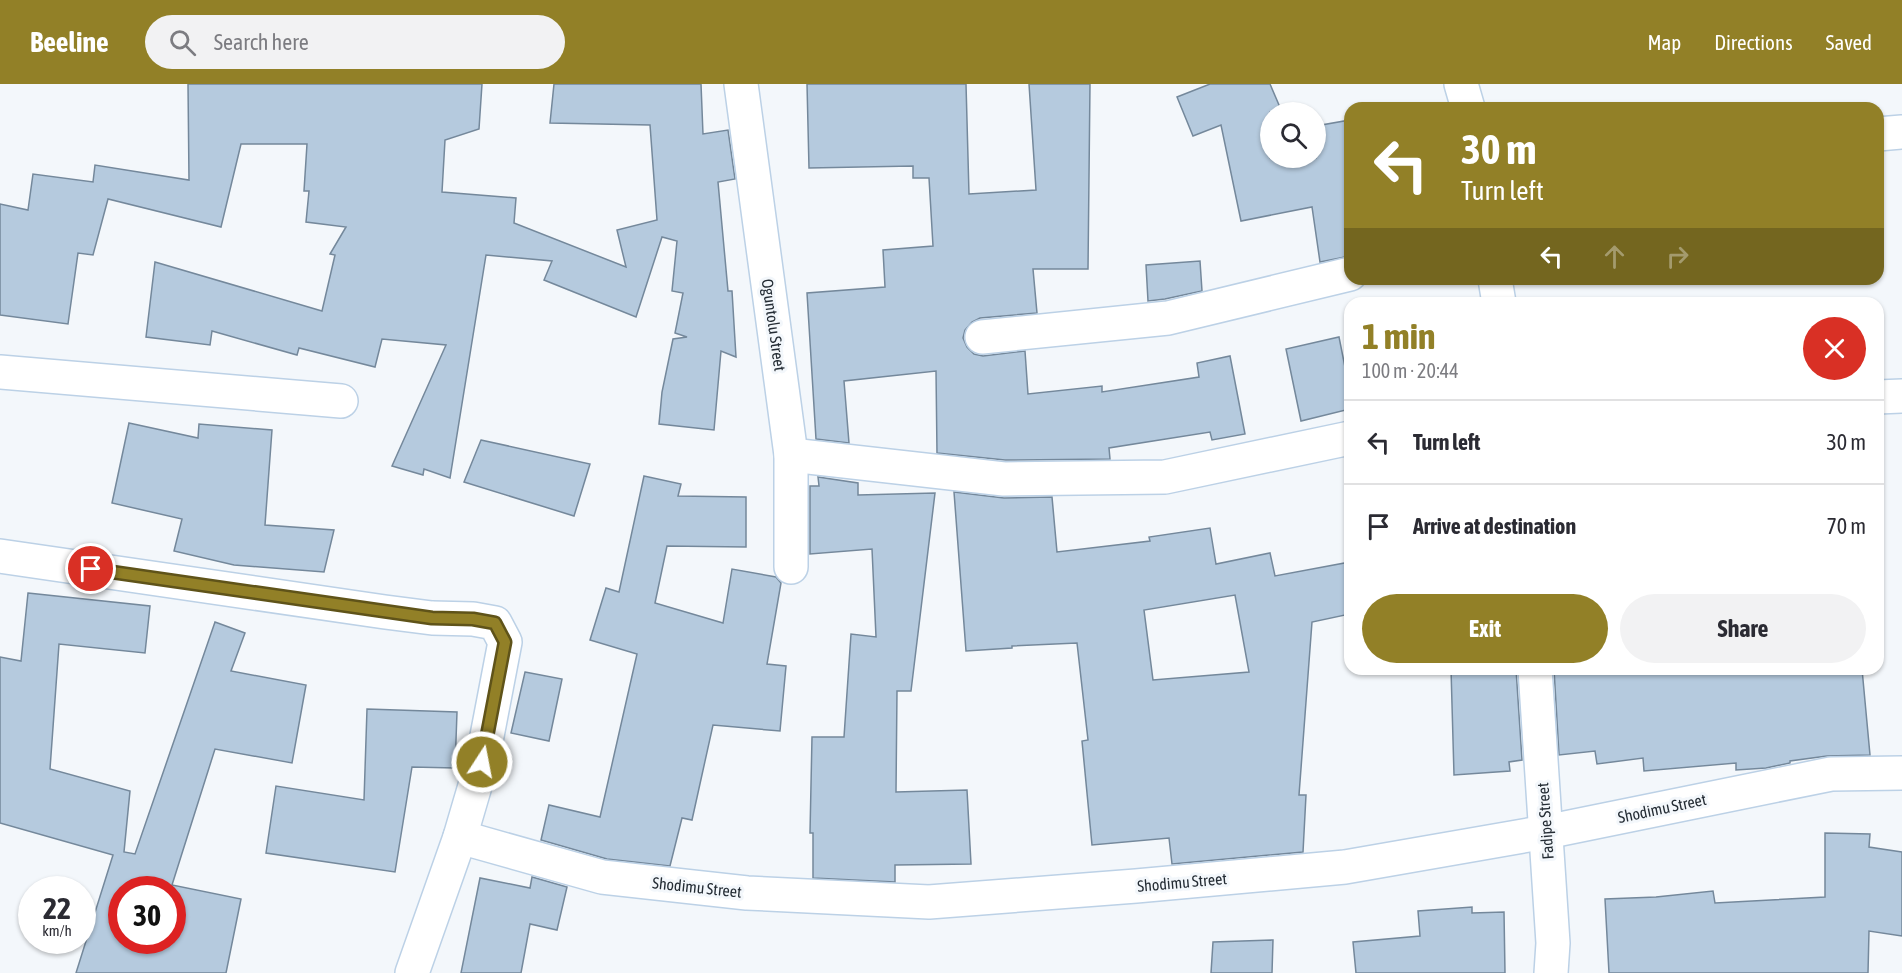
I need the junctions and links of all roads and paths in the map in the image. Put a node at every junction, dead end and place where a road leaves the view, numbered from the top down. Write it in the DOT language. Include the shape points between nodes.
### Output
graph roads {
  1 [pos="741,84"];
  2 [pos="1461,84"];
  3 [pos="1466,102"];
  4 [pos="1902,132"];
  5 [pos="1884,134"];
  6 [pos="1344,275"];
  7 [pos="982,337"];
  8 [pos="0,372"];
  9 [pos="1902,396"];
  10 [pos="1884,397"];
  11 [pos="341,401"];
  12 [pos="1344,439"];
  13 [pos="791,455"];
  14 [pos="0,556"];
  15 [pos="791,567"];
  16 [pos="1535,675"];
  17 [pos="1902,773"];
  18 [pos="1546,832"];
  19 [pos="460,837"];
  20 [pos="412,973"];
  21 [pos="1551,973"];
  1 -- 13 [label="street, Oguntolu Street"];
  2 -- 3 [label="street"];
  4 -- 5 [label="street"];
  6 -- 7 [label="street" via="1168,318"];
  8 -- 11 [label="street"];
  9 -- 10 [label="street"];
  12 -- 13 [label="street" via="1165,477 1004,479"];
  13 -- 15 [label="street, Oguntolu Street"];
  14 -- 19 [label="street" via="420,617 495,623 505,642 482,762"];
  16 -- 18 [label="street, Fadipe Street"];
  17 -- 18 [label="street, Shodimu Street" via="1831,774"];
  18 -- 19 [label="street, Shodimu Street" via="1345,867 929,902 747,892 602,877"];
  18 -- 21 [label="street, Fadipe Street"];
  19 -- 20 [label="street"];
}
